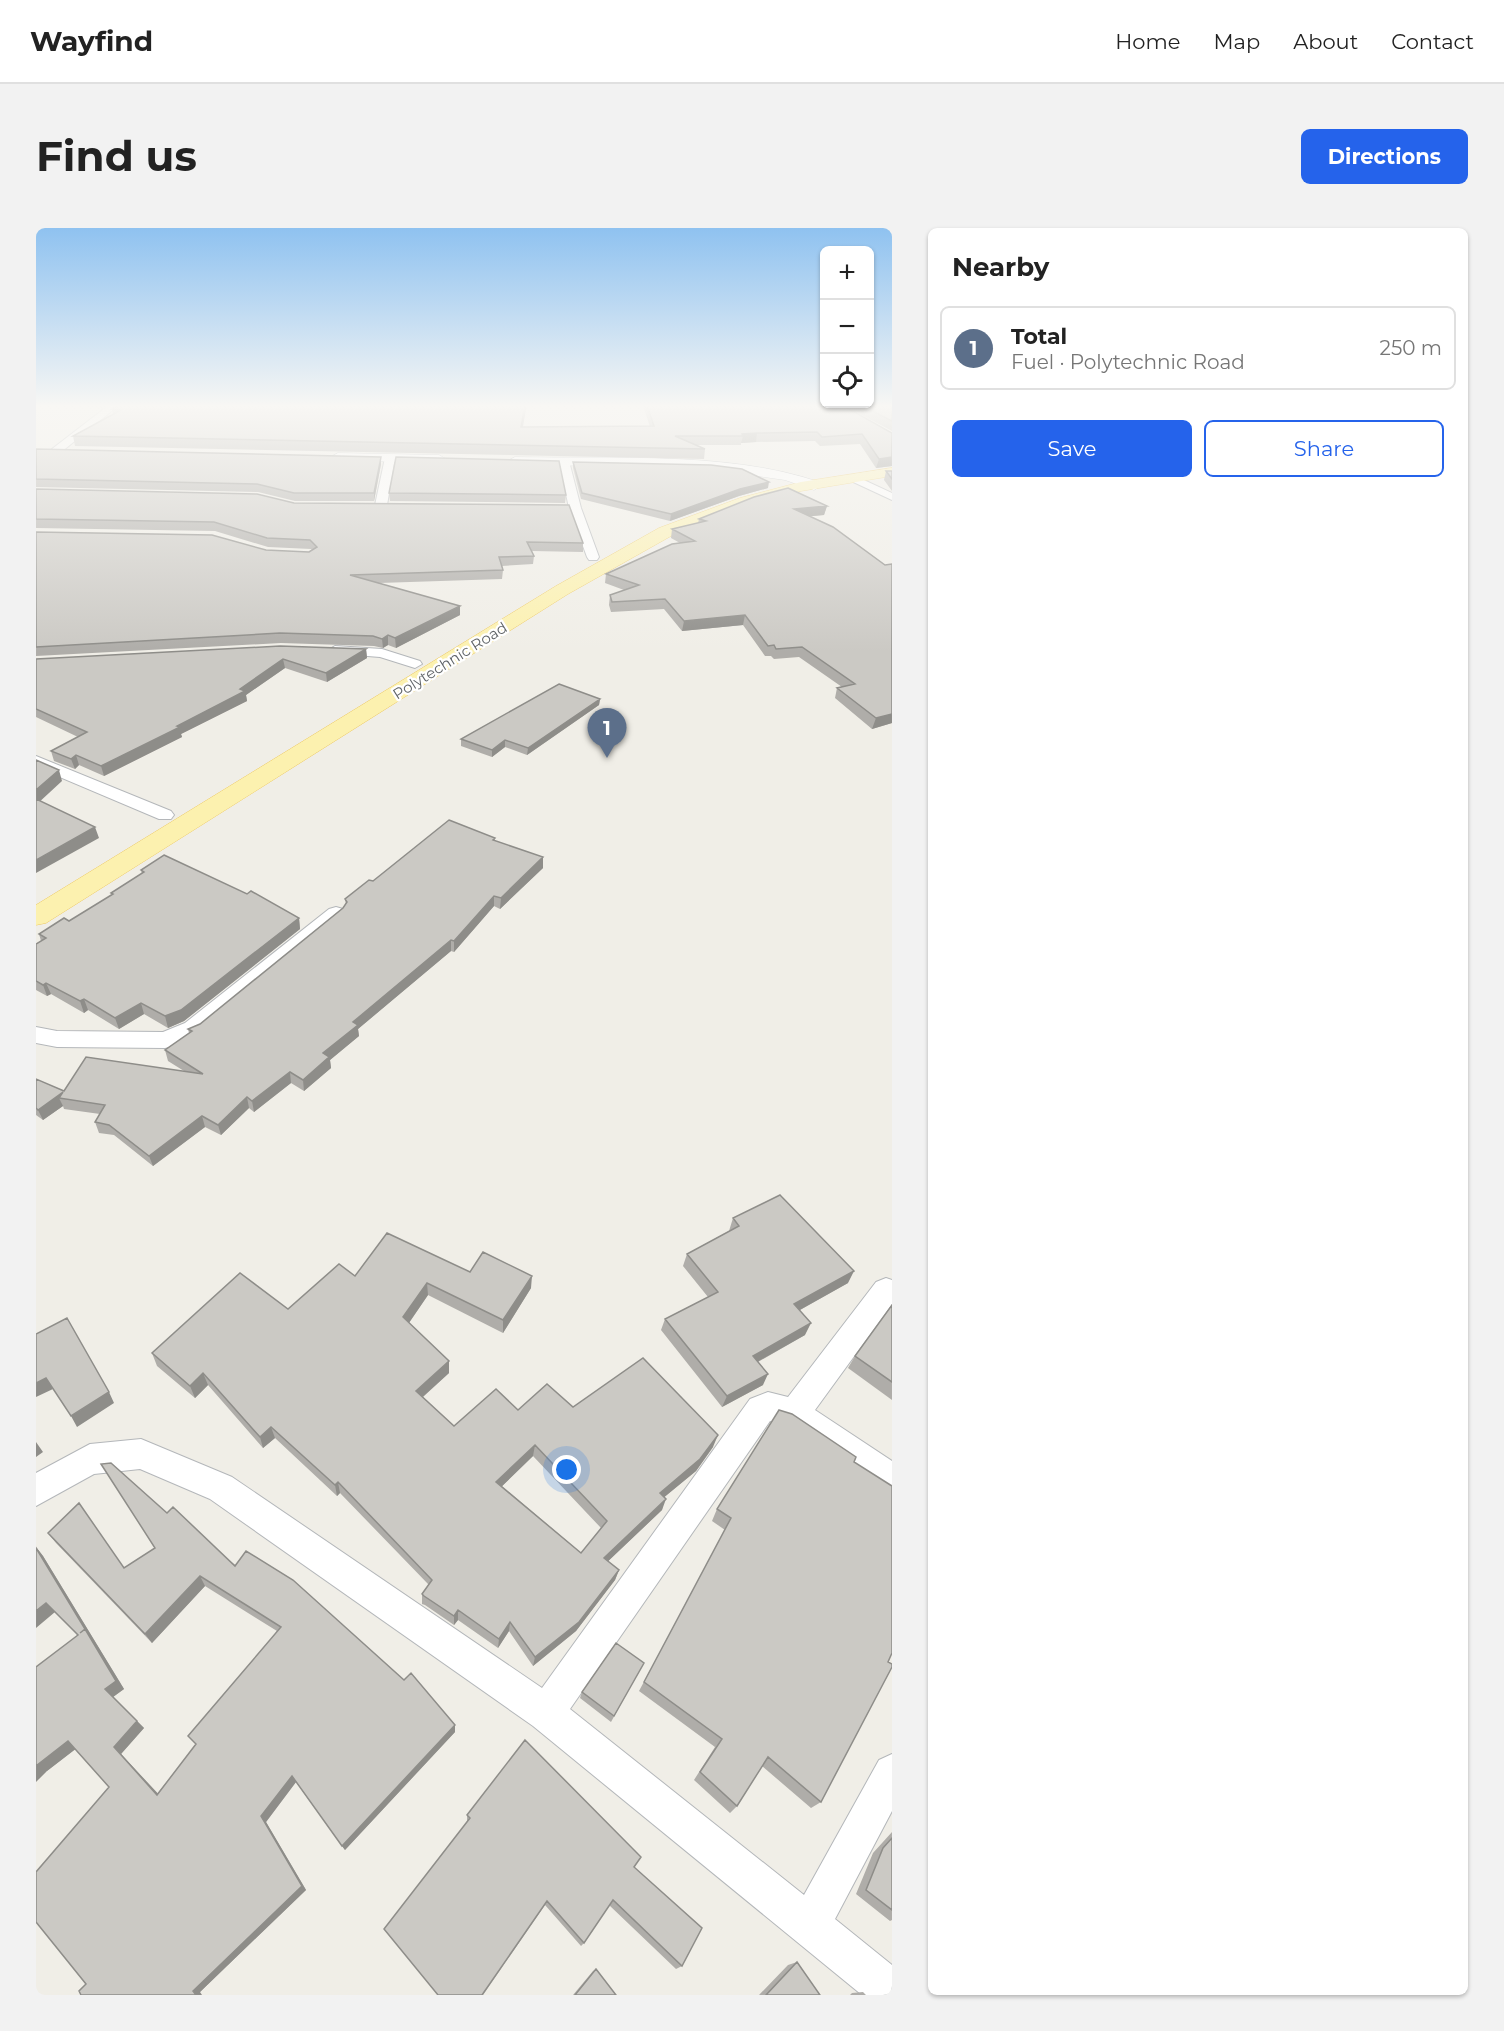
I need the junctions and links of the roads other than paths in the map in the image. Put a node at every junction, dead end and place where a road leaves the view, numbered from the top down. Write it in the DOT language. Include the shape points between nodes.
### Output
graph roads {
  1 [pos="384,487"];
  2 [pos="567,487"];
  3 [pos="783,487"];
  4 [pos="788,487"];
  5 [pos="872,487"];
  6 [pos="892,497"];
  7 [pos="381,505"];
  8 [pos="593,557"];
  9 [pos="319,649"];
  10 [pos="415,664"];
  11 [pos="36,761"];
  12 [pos="165,815"];
  13 [pos="36,896"];
  14 [pos="336,913"];
  15 [pos="36,917"];
  16 [pos="36,1035"];
  17 [pos="886,1290"];
  18 [pos="794,1413"];
  19 [pos="892,1479"];
  20 [pos="36,1490"];
  21 [pos="546,1713"];
  22 [pos="892,1773"];
  23 [pos="809,1926"];
  24 [pos="892,1992"];
  1 -- 7 [label="street"];
  2 -- 8 [label="street" via="570,508"];
  3 -- 8 [label="main road, Polytechnic Road" via="700,506 659,521"];
  4 -- 15 [label="main road, Polytechnic Road" via="709,514 628,551"];
  5 -- 6 [label="street"];
  8 -- 10 [label="main road, Polytechnic Road"];
  9 -- 10 [label="street" via="382,653"];
  10 -- 12 [label="main road, Polytechnic Road"];
  11 -- 12 [label="street"];
  12 -- 13 [label="main road, Polytechnic Road"];
  14 -- 16 [label="street" via="193,1028 165,1040 57,1039"];
  17 -- 18 [label="street"];
  18 -- 19 [label="street"];
  18 -- 21 [label="street" via="774,1407 761,1409"];
  20 -- 21 [label="street" via="90,1459 141,1454 221,1488"];
  21 -- 23 [label="street"];
  22 -- 23 [label="street"];
  23 -- 24 [label="street"];
}
